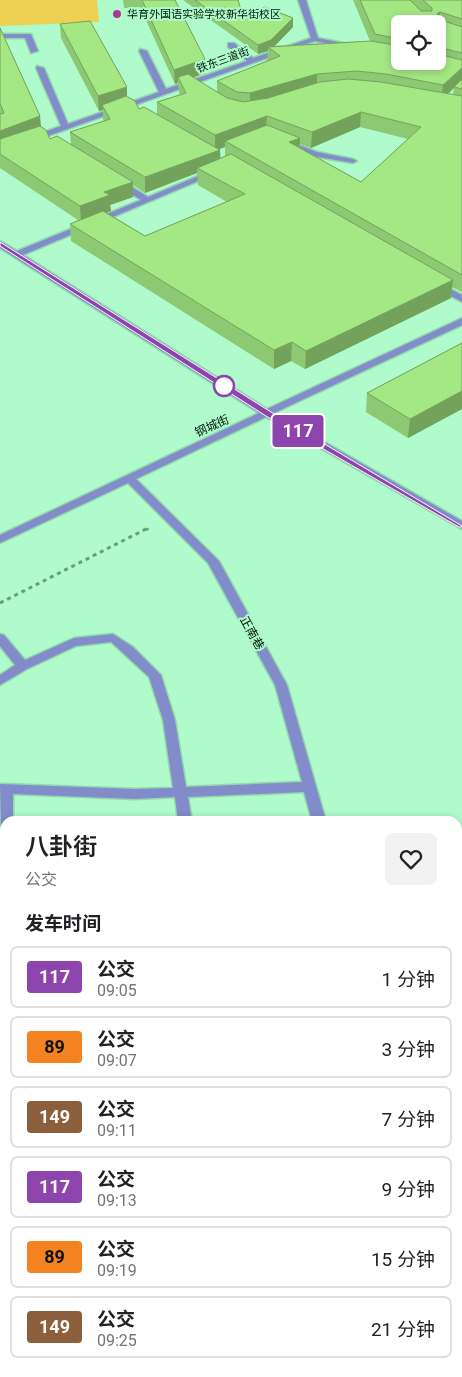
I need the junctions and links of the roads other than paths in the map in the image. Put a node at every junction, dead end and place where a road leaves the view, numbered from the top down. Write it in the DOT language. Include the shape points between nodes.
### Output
graph roads {
  1 [pos="302,0"];
  2 [pos="0,36"];
  3 [pos="315,39"];
  4 [pos="231,44"];
  5 [pos="362,50"];
  6 [pos="34,51"];
  7 [pos="143,51"];
  8 [pos="252,62"];
  9 [pos="40,68"];
  10 [pos="188,84"];
  11 [pos="196,89"];
  12 [pos="164,92"];
  13 [pos="128,106"];
  14 [pos="137,111"];
  15 [pos="66,128"];
  16 [pos="42,136"];
  17 [pos="274,138"];
  18 [pos="50,141"];
  19 [pos="0,151"];
  20 [pos="353,161"];
  21 [pos="223,169"];
  22 [pos="107,176"];
  23 [pos="148,200"];
  24 [pos="0,244"];
  25 [pos="15,255"];
  26 [pos="428,280"];
  27 [pos="462,299"];
  28 [pos="462,321"];
  29 [pos="268,414"];
  30 [pos="129,478"];
  31 [pos="462,526"];
  32 [pos="0,540"];
  33 [pos="0,638"];
  34 [pos="23,666"];
  35 [pos="0,681"];
  36 [pos="309,787"];
  37 [pos="3,789"];
  38 [pos="181,792"];
  39 [pos="6,816"];
  40 [pos="184,816"];
  41 [pos="318,816"];
  1 -- 3 [label="street"];
  2 -- 6 [label="street" via="28,36"];
  3 -- 5 [label="street"];
  3 -- 8 [label="street, 铁东三道街"];
  4 -- 8 [label="street"];
  7 -- 12 [label="street"];
  8 -- 10 [label="street, 铁东三道街"];
  9 -- 15 [label="street"];
  10 -- 11 [label="street"];
  10 -- 12 [label="street, 铁东三道街"];
  12 -- 13 [label="street, 铁东三道街"];
  13 -- 14 [label="street"];
  13 -- 15 [label="street, 铁东三道街"];
  15 -- 16 [label="street, 铁东三道街"];
  16 -- 18 [label="street"];
  16 -- 19 [label="street, 铁东三道街"];
  17 -- 20 [label="street" via="315,154"];
  21 -- 23 [label="street"];
  22 -- 23 [label="street"];
  23 -- 25 [label="street"];
  24 -- 25 [label="street"];
  25 -- 29 [label="street"];
  26 -- 27 [label="street"];
  28 -- 29 [label="street, 钢城街"];
  29 -- 30 [label="street, 钢城街"];
  29 -- 31 [label="street"];
  30 -- 32 [label="street, 钢城街"];
  30 -- 36 [label="street, 正南巷" via="213,561 280,684"];
  33 -- 34 [label="street"];
  34 -- 35 [label="street"];
  34 -- 38 [label="street" via="74,642 113,638 129,650 155,675 169,720"];
  36 -- 38 [label="street"];
  36 -- 41 [label="street, 正南巷"];
  37 -- 38 [label="street" via="135,794"];
  37 -- 39 [label="street"];
  38 -- 40 [label="street"];
}
